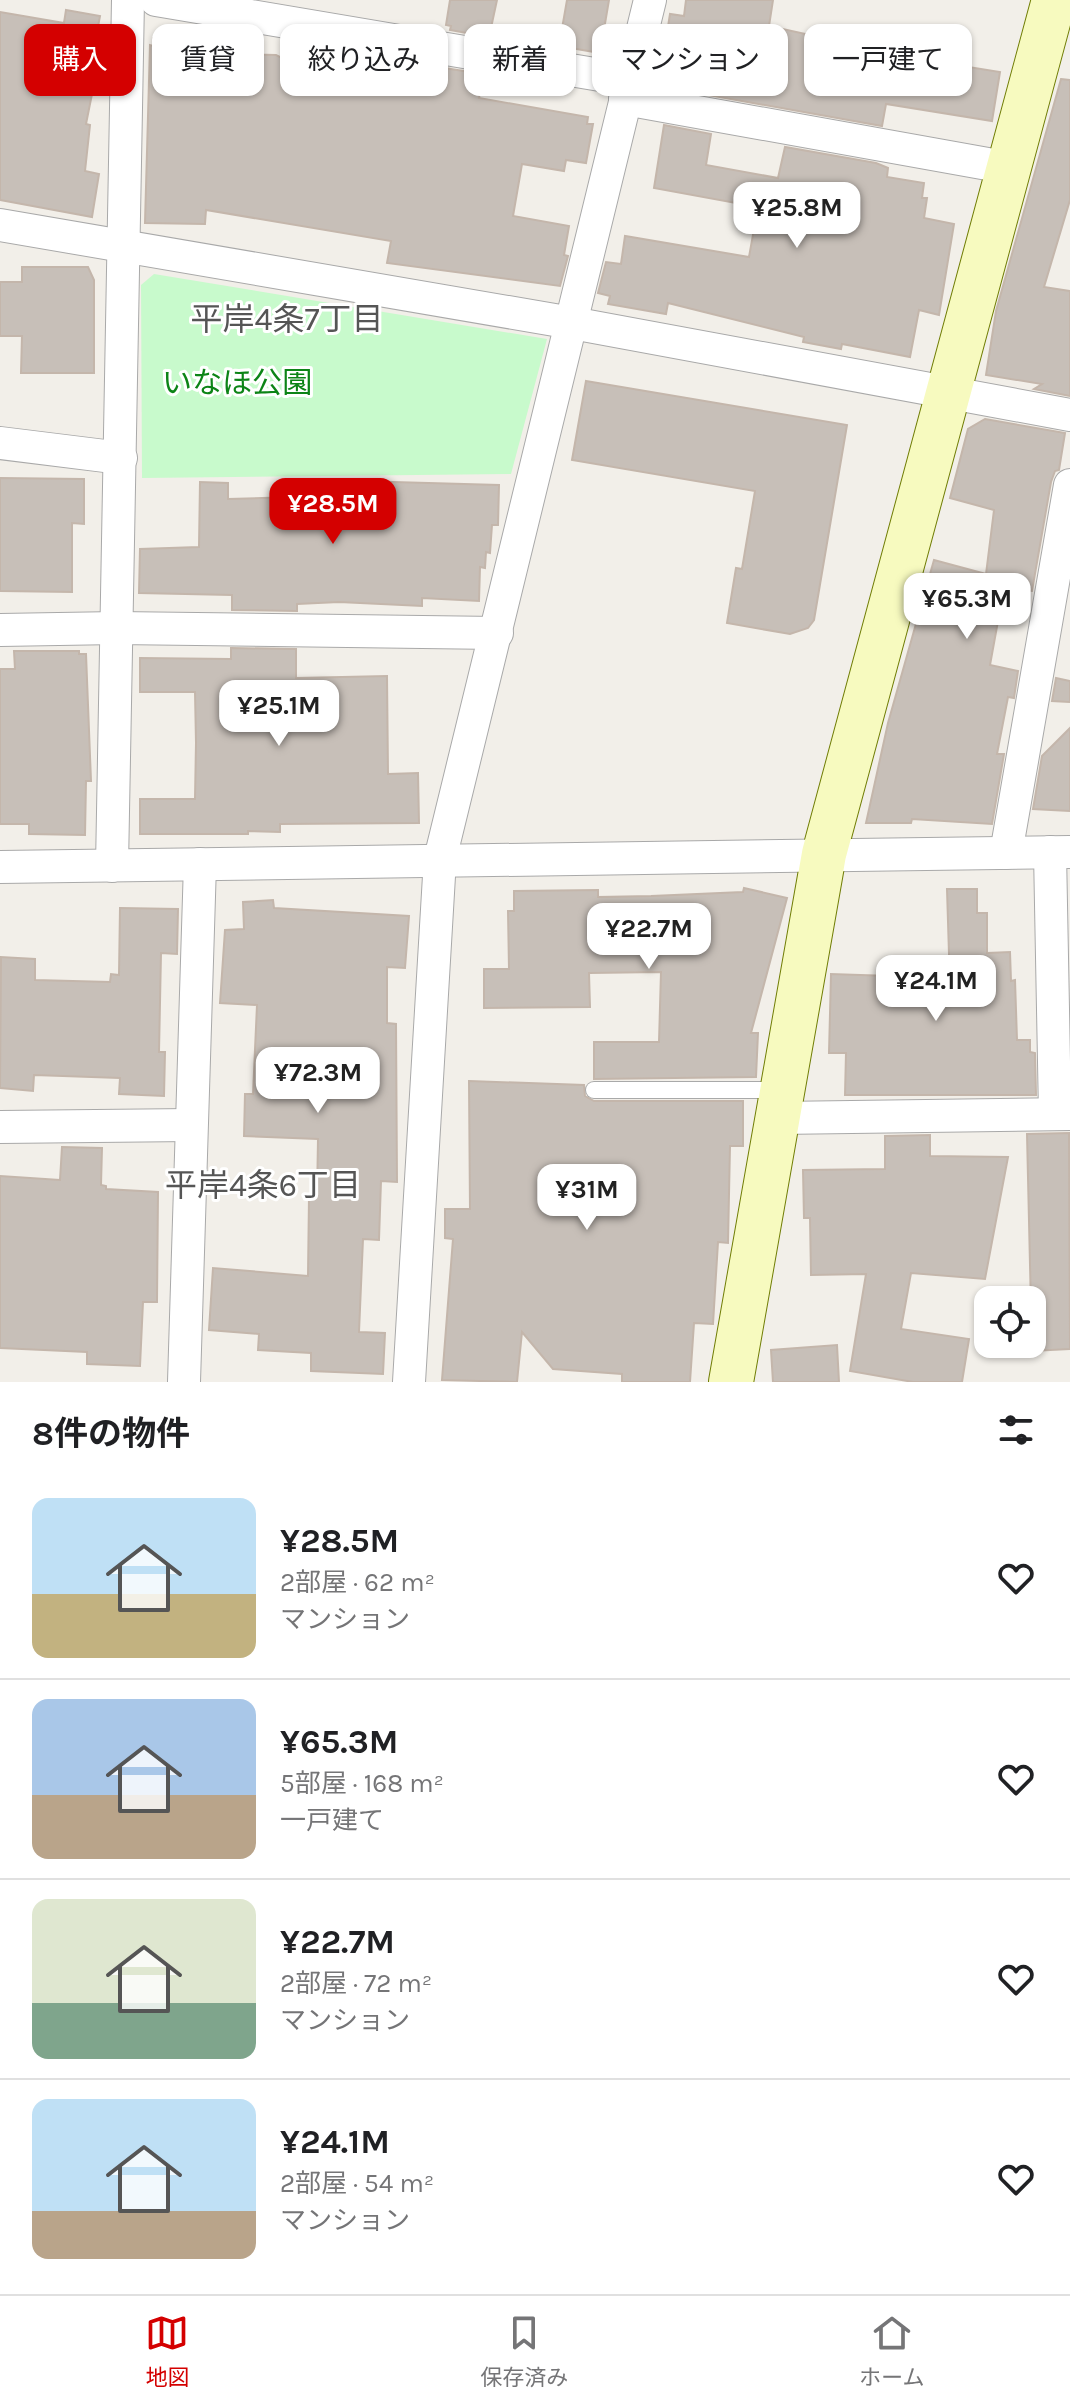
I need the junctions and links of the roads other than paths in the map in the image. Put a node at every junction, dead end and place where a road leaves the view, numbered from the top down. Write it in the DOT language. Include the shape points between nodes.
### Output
graph roads {
  1 [pos="128,0"];
  2 [pos="156,0"];
  3 [pos="650,0"];
  4 [pos="1054,0"];
  5 [pos="644,24"];
  6 [pos="592,83"];
  7 [pos="627,96"];
  8 [pos="657,96"];
  9 [pos="1010,168"];
  10 [pos="0,225"];
  11 [pos="124,247"];
  12 [pos="572,323"];
  13 [pos="949,392"];
  14 [pos="1070,415"];
  15 [pos="0,443"];
  16 [pos="121,458"];
  17 [pos="1070,485"];
  18 [pos="117,628"];
  19 [pos="0,630"];
  20 [pos="497,633"];
  21 [pos="1060,852"];
  22 [pos="1006,853"];
  23 [pos="824,854"];
  24 [pos="440,859"];
  25 [pos="200,864"];
  26 [pos="112,866"];
  27 [pos="0,867"];
  28 [pos="594,1090"];
  29 [pos="780,1104"];
  30 [pos="1062,1114"];
  31 [pos="191,1125"];
  32 [pos="0,1127"];
  33 [pos="184,1382"];
  34 [pos="409,1382"];
  35 [pos="731,1382"];
  1 -- 11 [label="street"];
  2 -- 6 [label="street"];
  3 -- 5 [label="street"];
  4 -- 9 [label="street"];
  7 -- 12 [label="street"];
  8 -- 9 [label="street"];
  9 -- 13 [label="street"];
  10 -- 11 [label="street"];
  11 -- 12 [label="street"];
  11 -- 16 [label="street"];
  12 -- 13 [label="street"];
  12 -- 20 [label="street"];
  13 -- 14 [label="street"];
  13 -- 23 [label="street"];
  15 -- 16 [label="street"];
  16 -- 18 [label="street"];
  17 -- 22 [label="street"];
  18 -- 19 [label="street"];
  18 -- 20 [label="street"];
  18 -- 26 [label="street"];
  20 -- 24 [label="street"];
  21 -- 22 [label="street"];
  21 -- 30 [label="street"];
  22 -- 23 [label="street"];
  23 -- 24 [label="street"];
  23 -- 29 [label="street"];
  24 -- 25 [label="street"];
  24 -- 34 [label="street"];
  25 -- 26 [label="street"];
  25 -- 31 [label="street"];
  26 -- 27 [label="street"];
  28 -- 29 [label="lane"];
  29 -- 30 [label="street"];
  29 -- 35 [label="street"];
  31 -- 32 [label="street"];
  31 -- 33 [label="street"];
}
